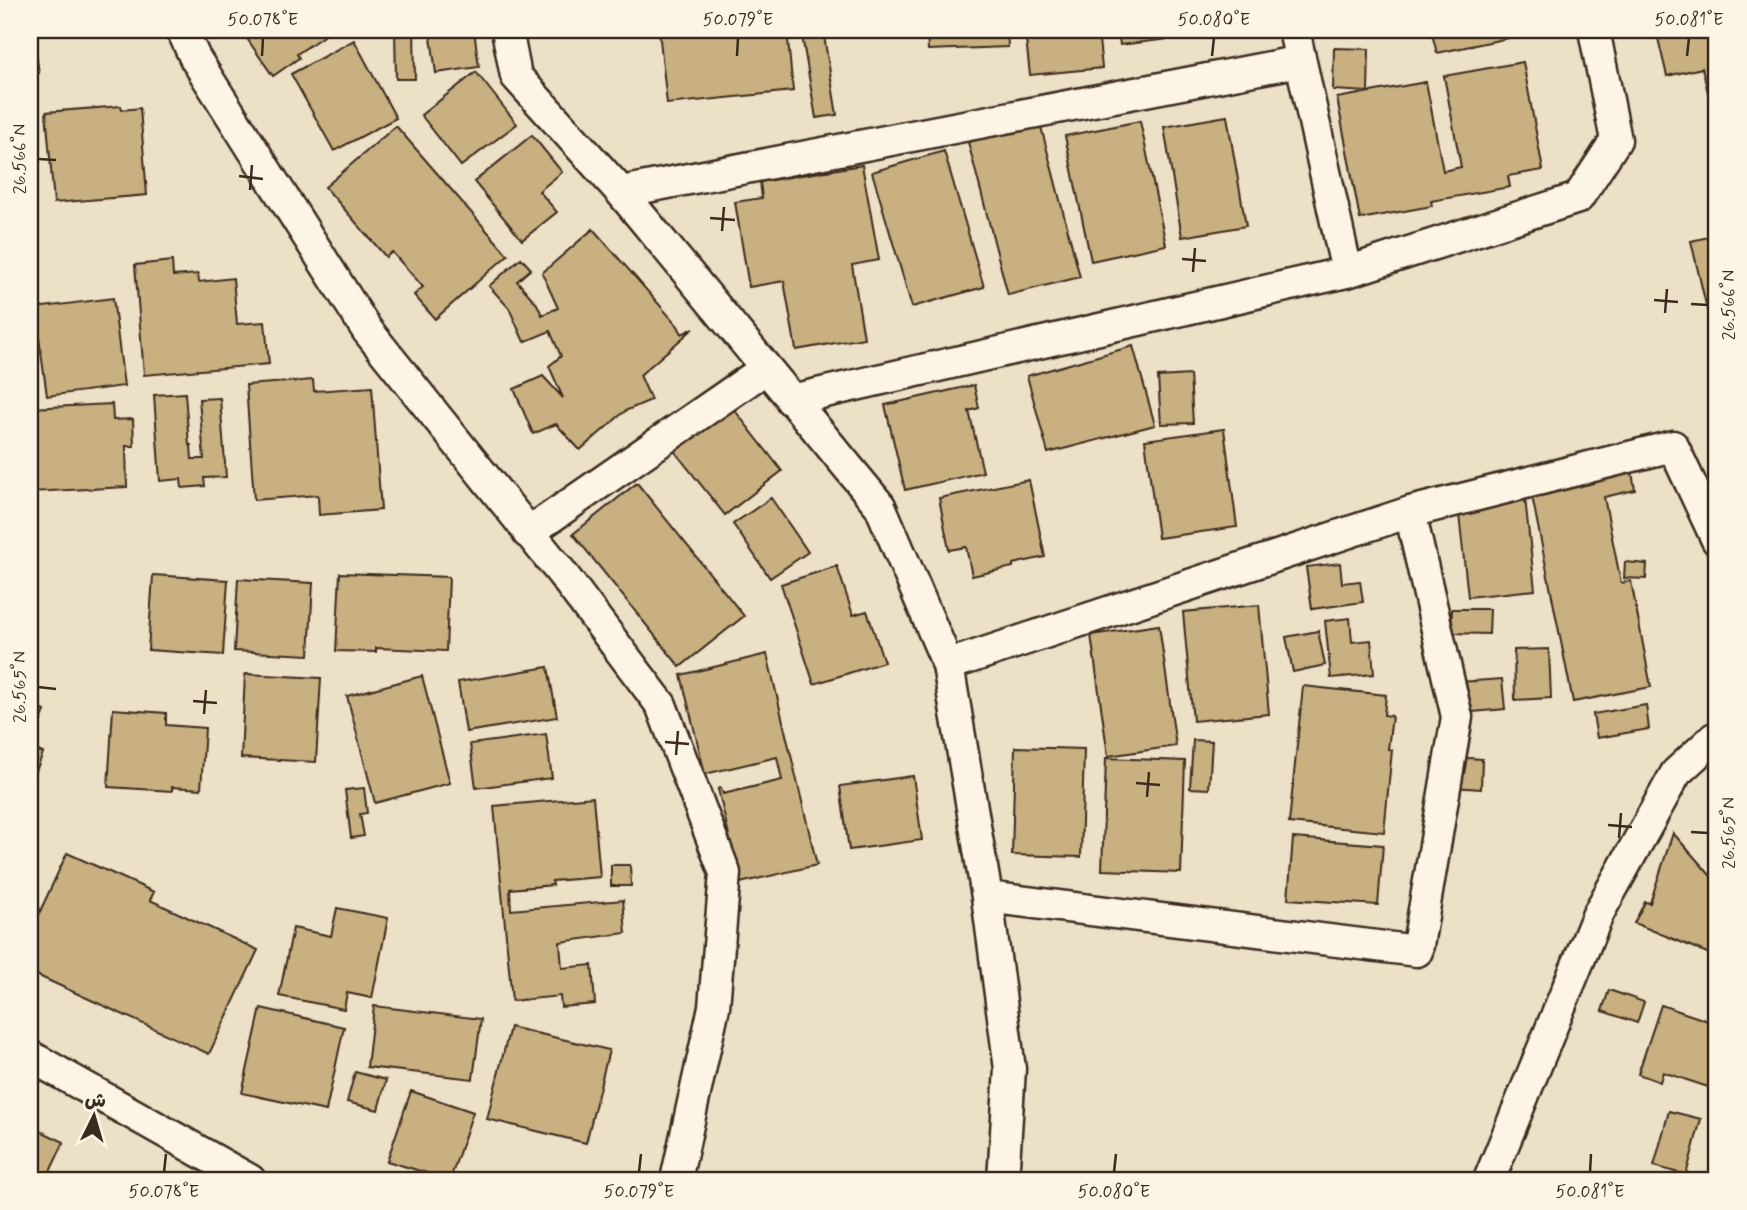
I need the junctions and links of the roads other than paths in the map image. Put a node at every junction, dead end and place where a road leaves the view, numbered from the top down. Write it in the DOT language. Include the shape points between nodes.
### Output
graph roads {
  1 [pos="182,30"];
  2 [pos="507,30"];
  3 [pos="1294,30"];
  4 [pos="1594,30"];
  5 [pos="1301,61"];
  6 [pos="621,192"];
  7 [pos="1347,272"];
  8 [pos="765,369"];
  9 [pos="791,400"];
  10 [pos="1410,512"];
  11 [pos="528,533"];
  12 [pos="1717,540"];
  13 [pos="948,665"];
  14 [pos="1712,752"];
  15 [pos="987,897"];
  16 [pos="30,1056"];
  17 [pos="250,1180"];
  18 [pos="676,1180"];
  19 [pos="1003,1180"];
  20 [pos="1489,1180"];
  1 -- 11 [label="street" via="195,58 368,330"];
  2 -- 6 [label="street" via="516,76"];
  3 -- 5 [label="street"];
  4 -- 7 [label="street" via="1616,140 1578,198"];
  5 -- 6 [label="street"];
  5 -- 7 [label="street"];
  6 -- 8 [label="street"];
  7 -- 9 [label="street"];
  8 -- 9 [label="street"];
  8 -- 11 [label="street"];
  9 -- 13 [label="street" via="880,506"];
  10 -- 12 [label="street" via="1672,446"];
  10 -- 13 [label="street"];
  10 -- 15 [label="street" via="1457,717 1417,951"];
  11 -- 18 [label="street" via="661,705 725,873 713,1007"];
  13 -- 15 [label="street"];
  14 -- 20 [label="street" via="1676,773 1598,914"];
  15 -- 19 [label="street" via="1010,1069"];
  16 -- 17 [label="street"];
}
